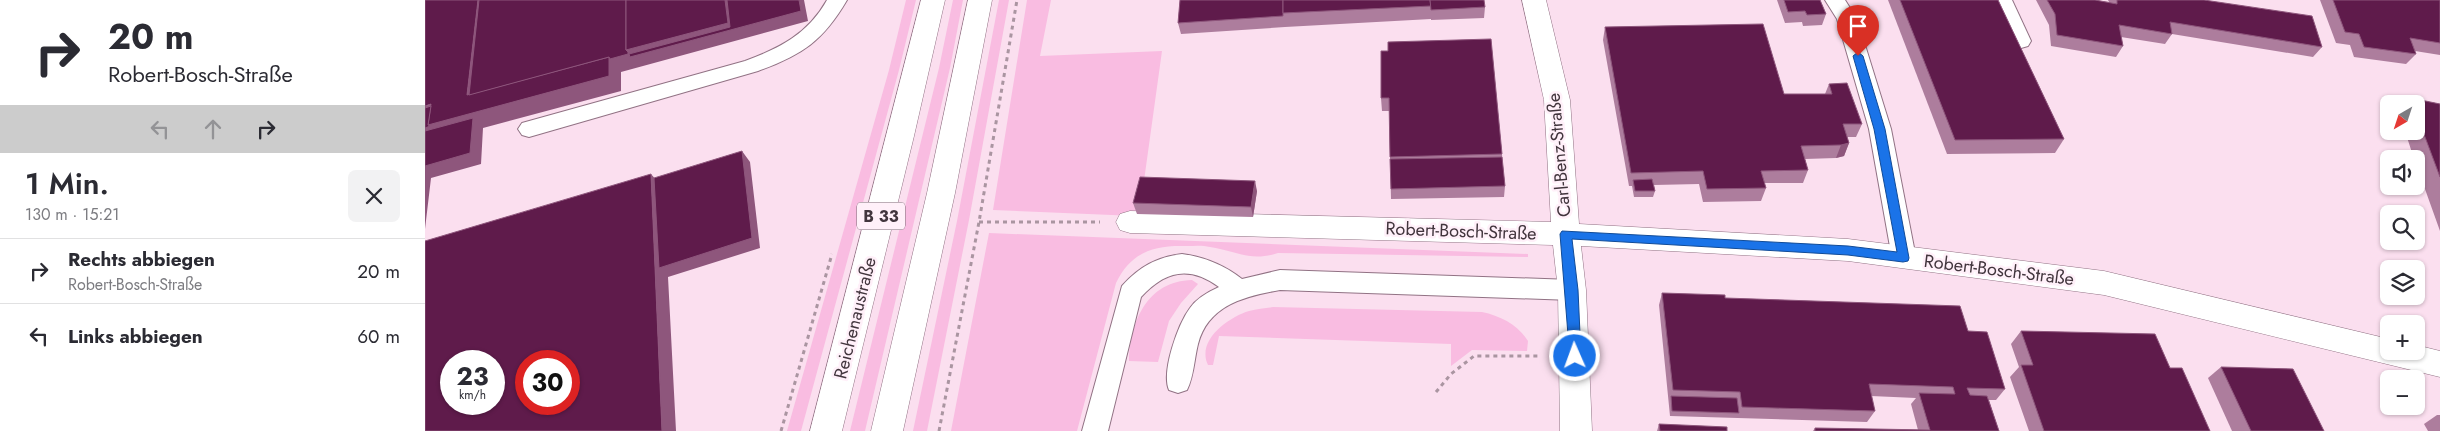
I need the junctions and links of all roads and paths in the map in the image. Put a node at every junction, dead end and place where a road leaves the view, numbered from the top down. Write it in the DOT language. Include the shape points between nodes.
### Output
graph roads {
  1 [pos="837,0"];
  2 [pos="933,0"];
  3 [pos="980,0"];
  4 [pos="1017,0"];
  5 [pos="1534,0"];
  6 [pos="1835,0"];
  7 [pos="2002,0"];
  8 [pos="2021,41"];
  9 [pos="529,129"];
  10 [pos="979,222"];
  11 [pos="1130,222"];
  12 [pos="1566,234"];
  13 [pos="1903,258"];
  14 [pos="1238,289"];
  15 [pos="1572,290"];
  16 [pos="1575,356"];
  17 [pos="2440,364"];
  18 [pos="1178,382"];
  19 [pos="1436,392"];
  20 [pos="825,431"];
  21 [pos="887,431"];
  22 [pos="939,431"];
  23 [pos="1095,431"];
  24 [pos="1576,431"];
  1 -- 9 [label="lane" via="827,20 807,41 787,53"];
  2 -- 20 [label="street, Reichenaustraße / B 33" via="899,146"];
  3 -- 21 [label="street" via="941,193"];
  4 -- 10 [label="path"];
  5 -- 12 [label="street, Carl-Benz-Straße" via="1557,100"];
  6 -- 13 [label="lane" via="1847,19 1880,129"];
  7 -- 8 [label="lane"];
  10 -- 11 [label="path"];
  10 -- 22 [label="path"];
  11 -- 12 [label="street, Robert-Bosch-Straße"];
  12 -- 13 [label="street, Robert-Bosch-Straße" via="1848,250"];
  12 -- 15 [label="street, Carl-Benz-Straße"];
  13 -- 17 [label="street, Robert-Bosch-Straße" via="2104,284"];
  14 -- 15 [label="lane" via="1280,280"];
  14 -- 18 [label="lane" via="1199,315 1192,326"];
  14 -- 23 [label="lane" via="1222,274 1193,264 1168,264 1138,282 1130,293"];
  15 -- 16 [label="street, Carl-Benz-Straße"];
  16 -- 19 [label="path" via="1473,356"];
  16 -- 24 [label="street, Carl-Benz-Straße"];
}
